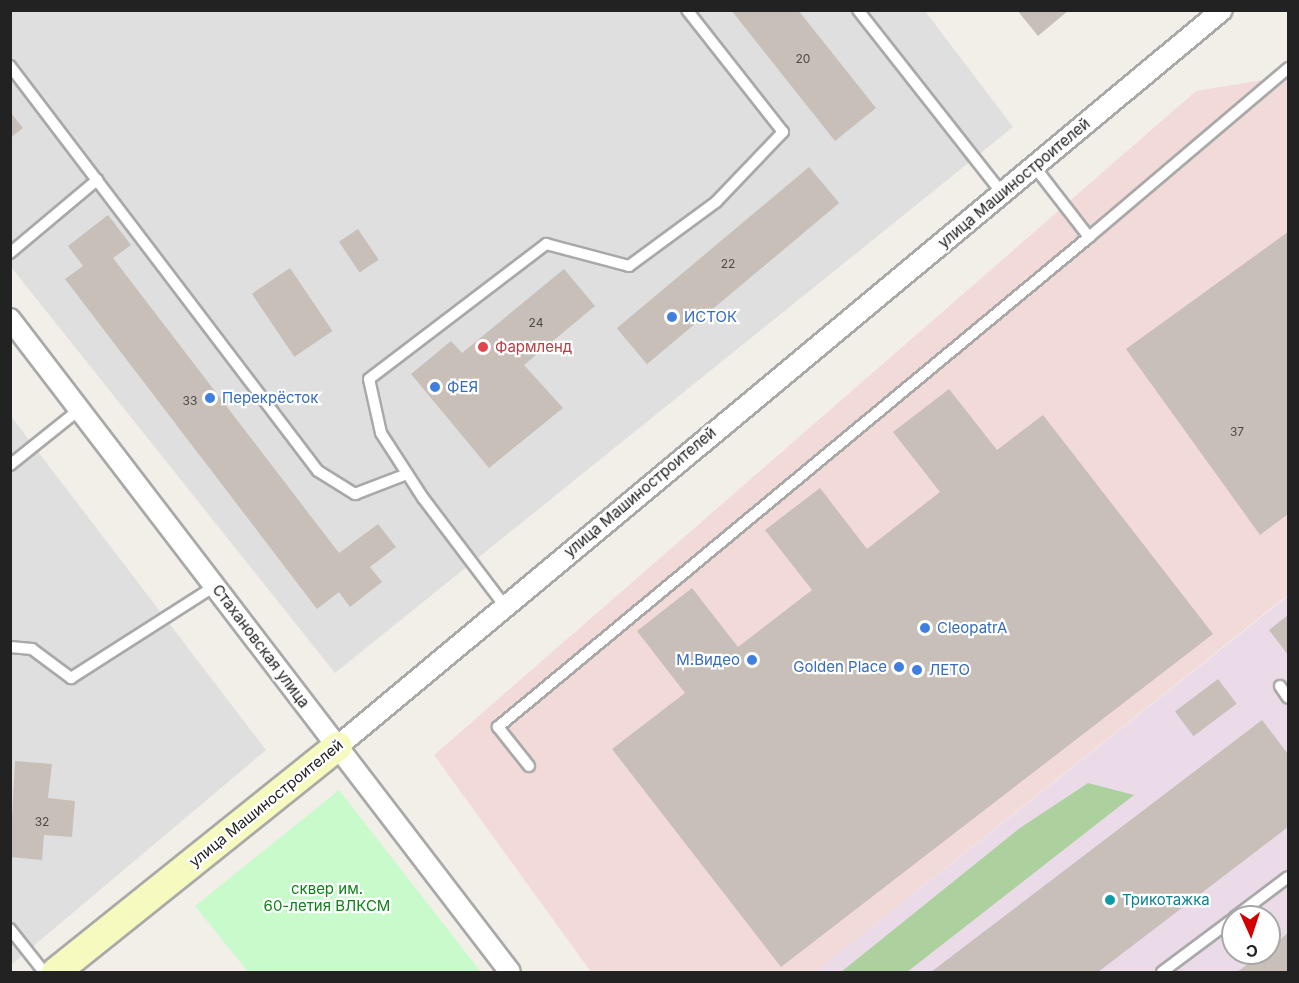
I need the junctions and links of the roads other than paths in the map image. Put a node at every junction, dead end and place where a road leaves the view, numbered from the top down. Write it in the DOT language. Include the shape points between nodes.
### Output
graph roads {
  1 [pos="687,10"];
  2 [pos="858,10"];
  3 [pos="1222,10"];
  4 [pos="10,66"];
  5 [pos="1288,68"];
  6 [pos="1034,166"];
  7 [pos="98,180"];
  8 [pos="1002,193"];
  9 [pos="1089,237"];
  10 [pos="10,253"];
  11 [pos="10,320"];
  12 [pos="80,409"];
  13 [pos="10,465"];
  14 [pos="407,474"];
  15 [pos="215,586"];
  16 [pos="504,605"];
  17 [pos="10,647"];
  18 [pos="1280,686"];
  19 [pos="1288,698"];
  20 [pos="338,746"];
  21 [pos="529,766"];
  22 [pos="1288,877"];
  23 [pos="1251,905"];
  24 [pos="1221,928"];
  25 [pos="10,930"];
  26 [pos="44,972"];
  27 [pos="56,972"];
  28 [pos="510,972"];
  29 [pos="1162,972"];
  1 -- 14 [label="lane" via="783,132 716,202 629,266 546,244 369,379 381,433"];
  2 -- 8 [label="lane"];
  3 -- 6 [label="street, улица Машиностроителей"];
  4 -- 7 [label="lane"];
  5 -- 9 [label="lane"];
  6 -- 8 [label="street, улица Машиностроителей"];
  6 -- 9 [label="lane"];
  7 -- 10 [label="lane"];
  7 -- 14 [label="lane" via="318,471 355,494"];
  8 -- 16 [label="street, улица Машиностроителей"];
  9 -- 21 [label="lane" via="498,727"];
  11 -- 12 [label="street, Стахановская улица"];
  12 -- 13 [label="lane"];
  12 -- 15 [label="street, Стахановская улица"];
  14 -- 16 [label="lane"];
  15 -- 17 [label="lane" via="71,678 32,649"];
  15 -- 20 [label="street, Стахановская улица"];
  16 -- 20 [label="street, улица Машиностроителей"];
  18 -- 19 [label="lane"];
  20 -- 27 [label="street, улица Машиностроителей"];
  20 -- 28 [label="street, Стахановская улица"];
  22 -- 23 [label="lane"];
  24 -- 29 [label="lane"];
  25 -- 26 [label="lane"];
}
